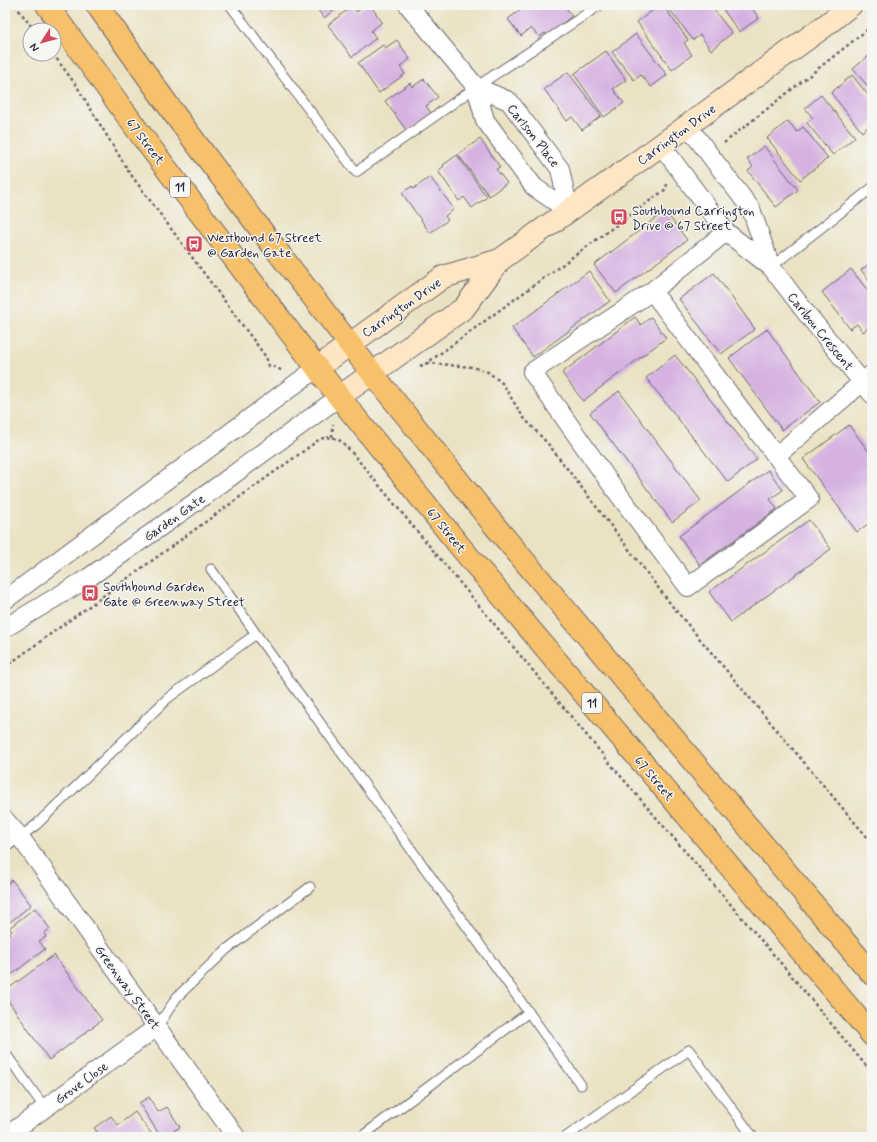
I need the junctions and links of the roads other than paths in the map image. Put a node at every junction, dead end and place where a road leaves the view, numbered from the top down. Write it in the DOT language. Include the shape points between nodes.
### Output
graph roads {
  1 [pos="47,5"];
  2 [pos="97,5"];
  3 [pos="230,5"];
  4 [pos="408,5"];
  5 [pos="600,5"];
  6 [pos="850,5"];
  7 [pos="476,87"];
  8 [pos="687,125"];
  9 [pos="661,145"];
  10 [pos="872,188"];
  11 [pos="569,211"];
  12 [pos="726,232"];
  13 [pos="500,260"];
  14 [pos="771,267"];
  15 [pos="652,291"];
  16 [pos="349,344"];
  17 [pos="317,368"];
  18 [pos="372,373"];
  19 [pos="868,383"];
  20 [pos="339,397"];
  21 [pos="776,456"];
  22 [pos="211,570"];
  23 [pos="5,600"];
  24 [pos="5,628"];
  25 [pos="256,634"];
  26 [pos="5,810"];
  27 [pos="5,820"];
  28 [pos="20,837"];
  29 [pos="5,848"];
  30 [pos="310,887"];
  31 [pos="872,974"];
  32 [pos="529,1012"];
  33 [pos="157,1027"];
  34 [pos="872,1035"];
  35 [pos="5,1053"];
  36 [pos="581,1084"];
  37 [pos="45,1108"];
  38 [pos="5,1137"];
  39 [pos="236,1137"];
  40 [pos="361,1137"];
  41 [pos="566,1137"];
  42 [pos="753,1137"];
  1 -- 17 [label="main road, 67 Street / 11" via="144,139"];
  2 -- 16 [label="main road" via="175,115"];
  3 -- 7 [label="lane" via="356,172"];
  4 -- 7 [label="street, Carlson Place"];
  5 -- 7 [label="lane"];
  6 -- 8 [label="street, Carrington Drive"];
  7 -- 11 [label="street, Carlson Place" via="485,120 534,187"];
  7 -- 11 [label="street, Carlson Place" via="509,101 546,150 560,169"];
  8 -- 9 [label="street, Carrington Drive"];
  8 -- 14 [label="street, Caribou Crescent" via="751,209"];
  9 -- 11 [label="street, Carrington Drive"];
  9 -- 12 [label="street, Caribou Crescent"];
  10 -- 14 [label="lane"];
  11 -- 13 [label="street, Carrington Drive"];
  12 -- 14 [label="street, Caribou Crescent"];
  12 -- 15 [label="street"];
  13 -- 16 [label="street, Carrington Drive" via="443,277"];
  13 -- 18 [label="street, Carrington Drive" via="464,308"];
  14 -- 19 [label="street, Caribou Crescent"];
  15 -- 21 [label="street"];
  15 -- 21 [label="street" via="532,372 688,587 809,499"];
  16 -- 17 [label="street, Carrington Drive"];
  16 -- 18 [label="main road"];
  17 -- 20 [label="main road, 67 Street / 11"];
  17 -- 23 [label="street"];
  18 -- 20 [label="street, Carrington Drive"];
  18 -- 31 [label="main road" via="494,525"];
  19 -- 21 [label="street"];
  20 -- 24 [label="street, Garden Gate" via="88,578"];
  20 -- 34 [label="main road, 67 Street / 11" via="463,550"];
  22 -- 25 [label="lane"];
  25 -- 28 [label="lane" via="168,698 36,825"];
  25 -- 32 [label="lane"];
  26 -- 28 [label="street, Greenway Street"];
  27 -- 28 [label="street, Greenway Street"];
  28 -- 29 [label="lane"];
  28 -- 33 [label="street, Greenway Street"];
  30 -- 33 [label="lane" via="228,949 177,997"];
  32 -- 36 [label="lane"];
  32 -- 40 [label="lane"];
  33 -- 37 [label="street, Grove Close"];
  33 -- 39 [label="street, Greenway Street"];
  35 -- 37 [label="lane"];
  37 -- 38 [label="street, Grove Close"];
  41 -- 42 [label="lane" via="689,1050"];
}
